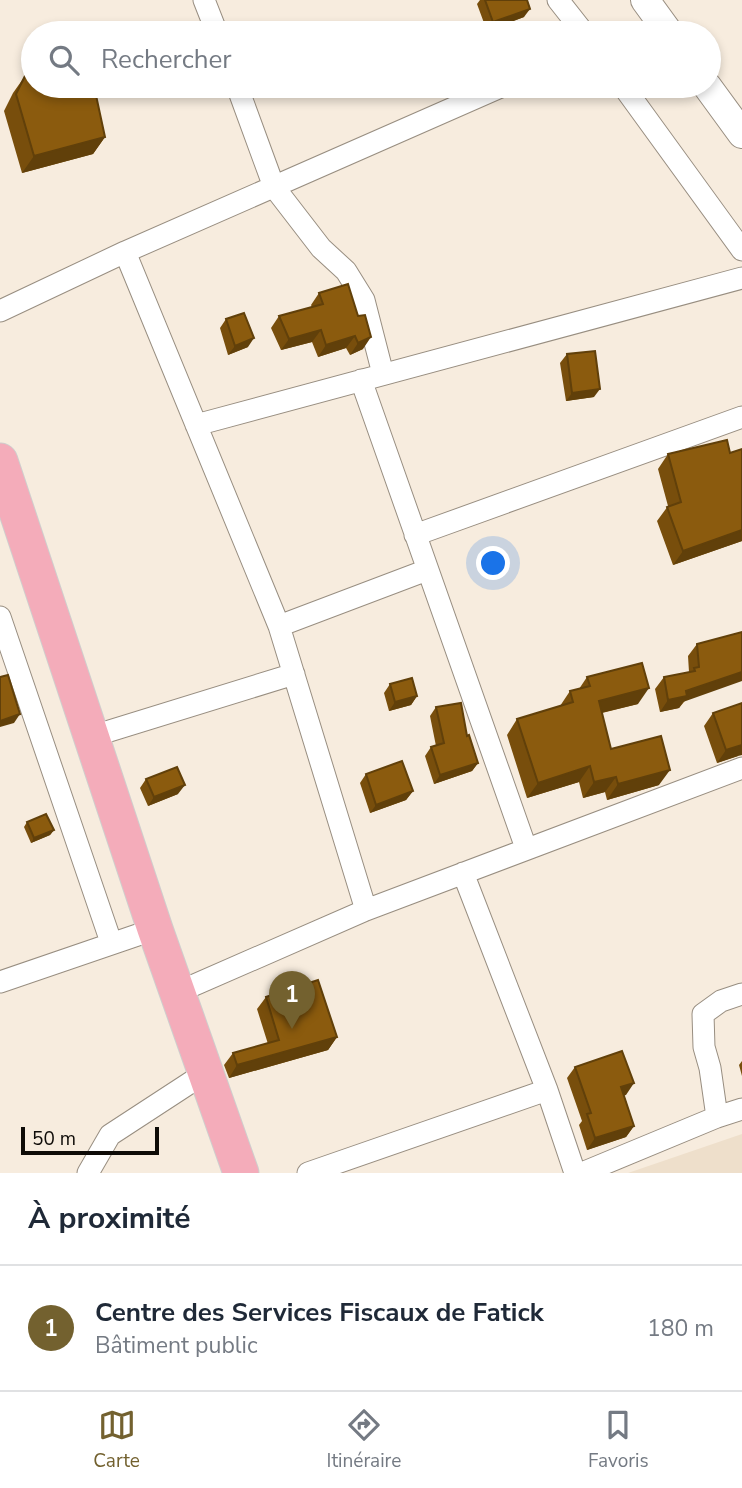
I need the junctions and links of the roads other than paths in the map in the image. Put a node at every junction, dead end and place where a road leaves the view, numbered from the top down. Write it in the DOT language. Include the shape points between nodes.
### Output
graph roads {
  1 [pos="204,0"];
  2 [pos="558,0"];
  3 [pos="645,0"];
  4 [pos="212,21"];
  5 [pos="575,21"];
  6 [pos="660,21"];
  7 [pos="241,98"];
  8 [pos="476,98"];
  9 [pos="631,98"];
  10 [pos="716,98"];
  11 [pos="742,134"];
  12 [pos="274,187"];
  13 [pos="742,250"];
  14 [pos="125,252"];
  15 [pos="742,278"];
  16 [pos="0,311"];
  17 [pos="383,374"];
  18 [pos="361,380"];
  19 [pos="742,417"];
  20 [pos="196,425"];
  21 [pos="0,461"];
  22 [pos="415,536"];
  23 [pos="427,570"];
  24 [pos="1,621"];
  25 [pos="279,626"];
  26 [pos="293,674"];
  27 [pos="90,737"];
  28 [pos="742,768"];
  29 [pos="526,848"];
  30 [pos="463,873"];
  31 [pos="366,910"];
  32 [pos="155,929"];
  33 [pos="111,943"];
  34 [pos="0,982"];
  35 [pos="176,993"];
  36 [pos="742,994"];
  37 [pos="205,1073"];
  38 [pos="547,1090"];
  39 [pos="742,1109"];
  40 [pos="718,1117"];
  41 [pos="88,1173"];
  42 [pos="241,1173"];
  43 [pos="308,1173"];
  44 [pos="575,1173"];
  45 [pos="582,1173"];
  1 -- 4 [label="street"];
  2 -- 5 [label="street"];
  3 -- 6 [label="street"];
  7 -- 12 [label="street"];
  8 -- 12 [label="street"];
  9 -- 13 [label="street"];
  10 -- 11 [label="street"];
  12 -- 14 [label="street"];
  12 -- 17 [label="street" via="321,248 346,271 364,300"];
  14 -- 16 [label="street"];
  14 -- 20 [label="street"];
  15 -- 17 [label="street"];
  17 -- 18 [label="street"];
  18 -- 20 [label="street"];
  18 -- 22 [label="street"];
  19 -- 22 [label="street"];
  20 -- 25 [label="street"];
  21 -- 27 [label="main road"];
  22 -- 23 [label="street"];
  23 -- 25 [label="street"];
  23 -- 29 [label="street"];
  24 -- 33 [label="street"];
  25 -- 26 [label="street"];
  26 -- 27 [label="street"];
  26 -- 31 [label="street"];
  27 -- 32 [label="main road"];
  28 -- 29 [label="street"];
  29 -- 30 [label="street"];
  30 -- 31 [label="street"];
  30 -- 38 [label="street"];
  31 -- 35 [label="street"];
  32 -- 33 [label="street"];
  32 -- 35 [label="main road"];
  33 -- 34 [label="street"];
  35 -- 37 [label="main road"];
  36 -- 40 [label="street" via="703,1014 704,1047"];
  37 -- 41 [label="street" via="110,1135"];
  37 -- 42 [label="main road"];
  38 -- 43 [label="street"];
  38 -- 44 [label="street"];
  39 -- 40 [label="street"];
  40 -- 45 [label="street"];
}
